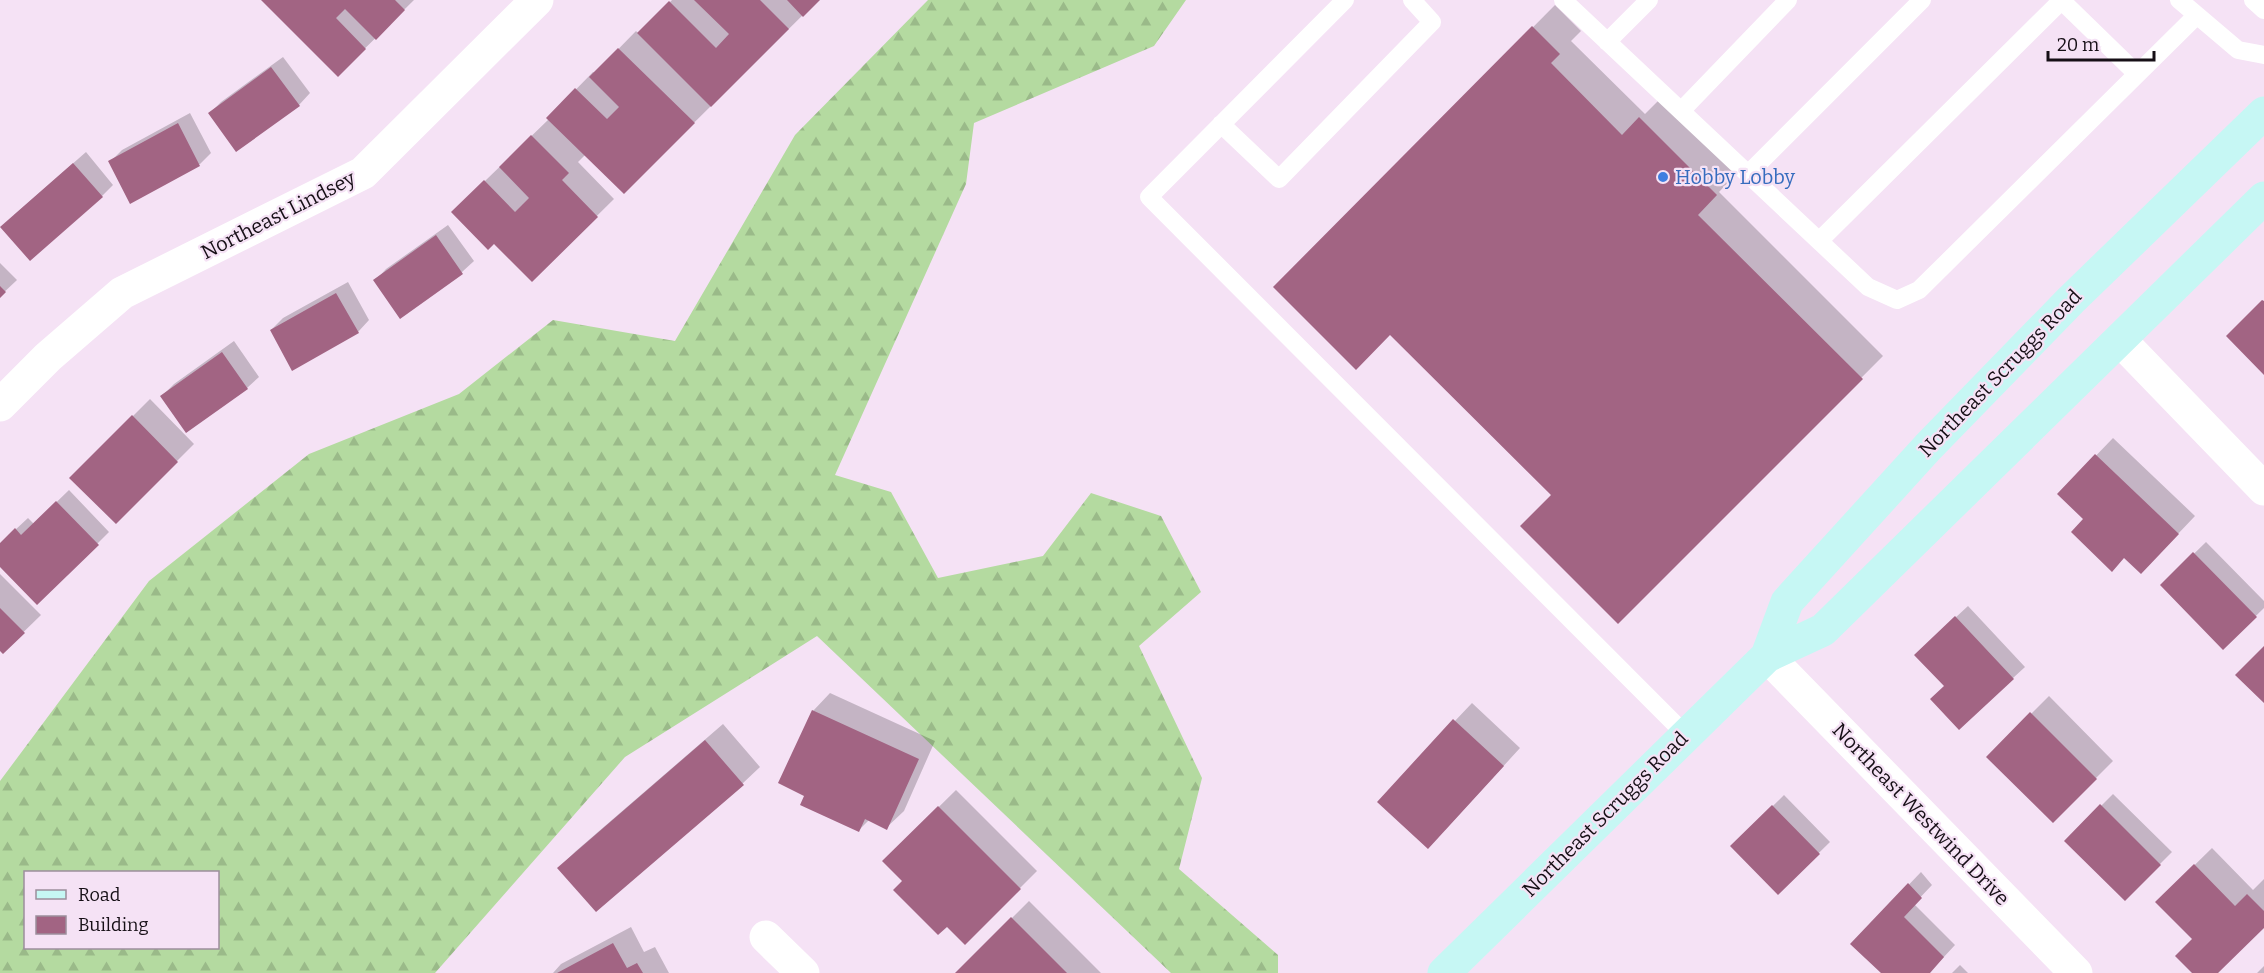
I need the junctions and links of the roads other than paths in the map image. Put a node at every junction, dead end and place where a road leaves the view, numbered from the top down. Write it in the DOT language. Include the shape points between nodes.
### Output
graph roads {
  1 [pos="537,0"];
  2 [pos="1345,0"];
  3 [pos="1412,0"];
  4 [pos="1563,0"];
  5 [pos="1649,0"];
  6 [pos="1788,0"];
  7 [pos="1922,0"];
  8 [pos="2061,0"];
  9 [pos="2180,0"];
  10 [pos="2253,0"];
  11 [pos="2264,10"];
  12 [pos="2196,16"];
  13 [pos="1607,42"];
  14 [pos="2264,55"];
  15 [pos="2137,74"];
  16 [pos="1681,111"];
  17 [pos="2264,113"];
  18 [pos="1221,124"];
  19 [pos="1748,174"];
  20 [pos="2264,198"];
  21 [pos="1819,241"];
  22 [pos="2120,340"];
  23 [pos="0,405"];
  24 [pos="2264,489"];
  25 [pos="1767,656"];
  26 [pos="1685,734"];
  27 [pos="766,937"];
  28 [pos="803,973"];
  29 [pos="1444,973"];
  30 [pos="2076,973"];
  1 -- 23 [label="street, Northeast Lindsey" via="363,173 122,293"];
  2 -- 18 [label="lane"];
  3 -- 18 [label="lane" via="1432,22 1279,179"];
  4 -- 13 [label="lane"];
  5 -- 13 [label="lane"];
  6 -- 16 [label="lane"];
  7 -- 19 [label="lane"];
  8 -- 15 [label="lane"];
  8 -- 21 [label="lane"];
  9 -- 12 [label="lane"];
  10 -- 11 [label="lane"];
  12 -- 14 [label="lane" via="2238,50"];
  12 -- 15 [label="lane"];
  13 -- 16 [label="lane"];
  15 -- 21 [label="lane" via="1919,290 1897,300 1868,287"];
  16 -- 19 [label="lane"];
  17 -- 25 [label="street, Northeast Scruggs Road" via="2071,300 1928,447 1787,602"];
  18 -- 26 [label="lane" via="1149,197"];
  19 -- 21 [label="lane"];
  20 -- 22 [label="street, Northeast Scruggs Road"];
  22 -- 24 [label="street"];
  22 -- 25 [label="street, Northeast Scruggs Road" via="1823,630"];
  25 -- 26 [label="street, Northeast Scruggs Road"];
  25 -- 30 [label="street, Northeast Westwind Drive"];
  26 -- 29 [label="street, Northeast Scruggs Road"];
  27 -- 28 [label="street"];
}
